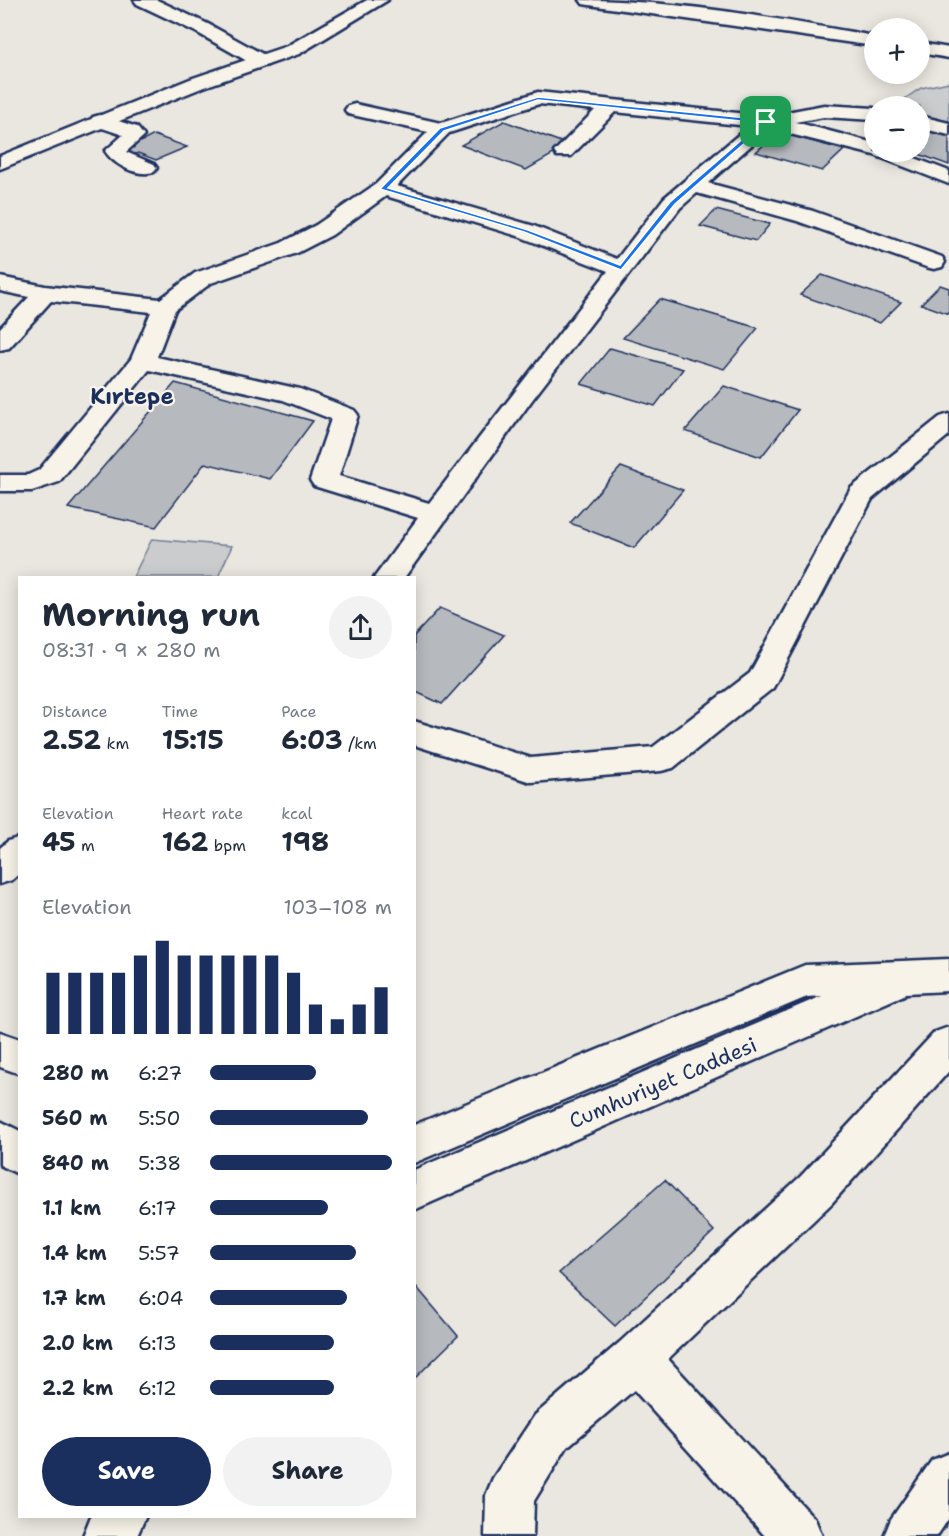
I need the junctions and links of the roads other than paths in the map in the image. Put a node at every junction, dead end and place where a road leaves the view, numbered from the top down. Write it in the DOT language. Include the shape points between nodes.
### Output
graph roads {
  1 [pos="143,0"];
  2 [pos="380,0"];
  3 [pos="589,0"];
  4 [pos="864,39"];
  5 [pos="930,50"];
  6 [pos="949,53"];
  7 [pos="261,61"];
  8 [pos="609,107"];
  9 [pos="355,110"];
  10 [pos="864,113"];
  11 [pos="100,121"];
  12 [pos="766,122"];
  13 [pos="930,124"];
  14 [pos="442,129"];
  15 [pos="949,129"];
  16 [pos="864,146"];
  17 [pos="564,152"];
  18 [pos="908,162"];
  19 [pos="0,163"];
  20 [pos="147,168"];
  21 [pos="949,178"];
  22 [pos="693,185"];
  23 [pos="383,189"];
  24 [pos="934,262"];
  25 [pos="621,268"];
  26 [pos="0,284"];
  27 [pos="45,292"];
  28 [pos="165,307"];
  29 [pos="0,343"];
  30 [pos="143,361"];
  31 [pos="949,422"];
  32 [pos="0,483"];
  33 [pos="435,514"];
  34 [pos="389,576"];
  35 [pos="416,734"];
  36 [pos="18,853"];
  37 [pos="0,870"];
  38 [pos="930,975"];
  39 [pos="949,1044"];
  40 [pos="0,1048"];
  41 [pos="18,1056"];
  42 [pos="0,1140"];
  43 [pos="416,1143"];
  44 [pos="18,1154"];
  45 [pos="416,1189"];
  46 [pos="636,1358"];
  47 [pos="949,1477"];
  48 [pos="121,1518"];
  49 [pos="506,1522"];
  50 [pos="108,1536"];
  51 [pos="798,1536"];
  52 [pos="908,1536"];
  1 -- 7 [label="street"];
  2 -- 7 [label="street" via="293,50"];
  3 -- 4 [label="street"];
  5 -- 6 [label="street"];
  7 -- 11 [label="street"];
  8 -- 12 [label="street"];
  8 -- 14 [label="street" via="538,98"];
  8 -- 17 [label="street"];
  9 -- 14 [label="street"];
  10 -- 12 [label="street" via="824,111"];
  11 -- 19 [label="street"];
  11 -- 20 [label="street" via="129,131 134,136 116,151 120,158"];
  12 -- 16 [label="street"];
  12 -- 22 [label="street"];
  13 -- 15 [label="street"];
  14 -- 23 [label="street"];
  18 -- 21 [label="street"];
  22 -- 24 [label="street" via="805,216"];
  22 -- 25 [label="street" via="672,203"];
  23 -- 25 [label="street" via="526,231"];
  23 -- 28 [label="street" via="324,230 289,248 203,278"];
  25 -- 33 [label="street"];
  26 -- 27 [label="street"];
  27 -- 28 [label="street"];
  27 -- 29 [label="street"];
  28 -- 30 [label="street"];
  30 -- 32 [label="street" via="49,476 32,483"];
  30 -- 33 [label="street" via="291,394 345,416 324,480"];
  31 -- 35 [label="street" via="861,494 762,680 661,759 531,770"];
  33 -- 34 [label="street"];
  36 -- 37 [label="street"];
  38 -- 43 [label="street, Cumhuriyet Caddesi" via="805,981"];
  38 -- 45 [label="street, Cumhuriyet Caddesi"];
  39 -- 46 [label="street" via="816,1190"];
  40 -- 41 [label="street"];
  42 -- 44 [label="street"];
  46 -- 49 [label="street" via="551,1431"];
  46 -- 51 [label="street"];
  47 -- 52 [label="street"];
  48 -- 50 [label="street"];
}
